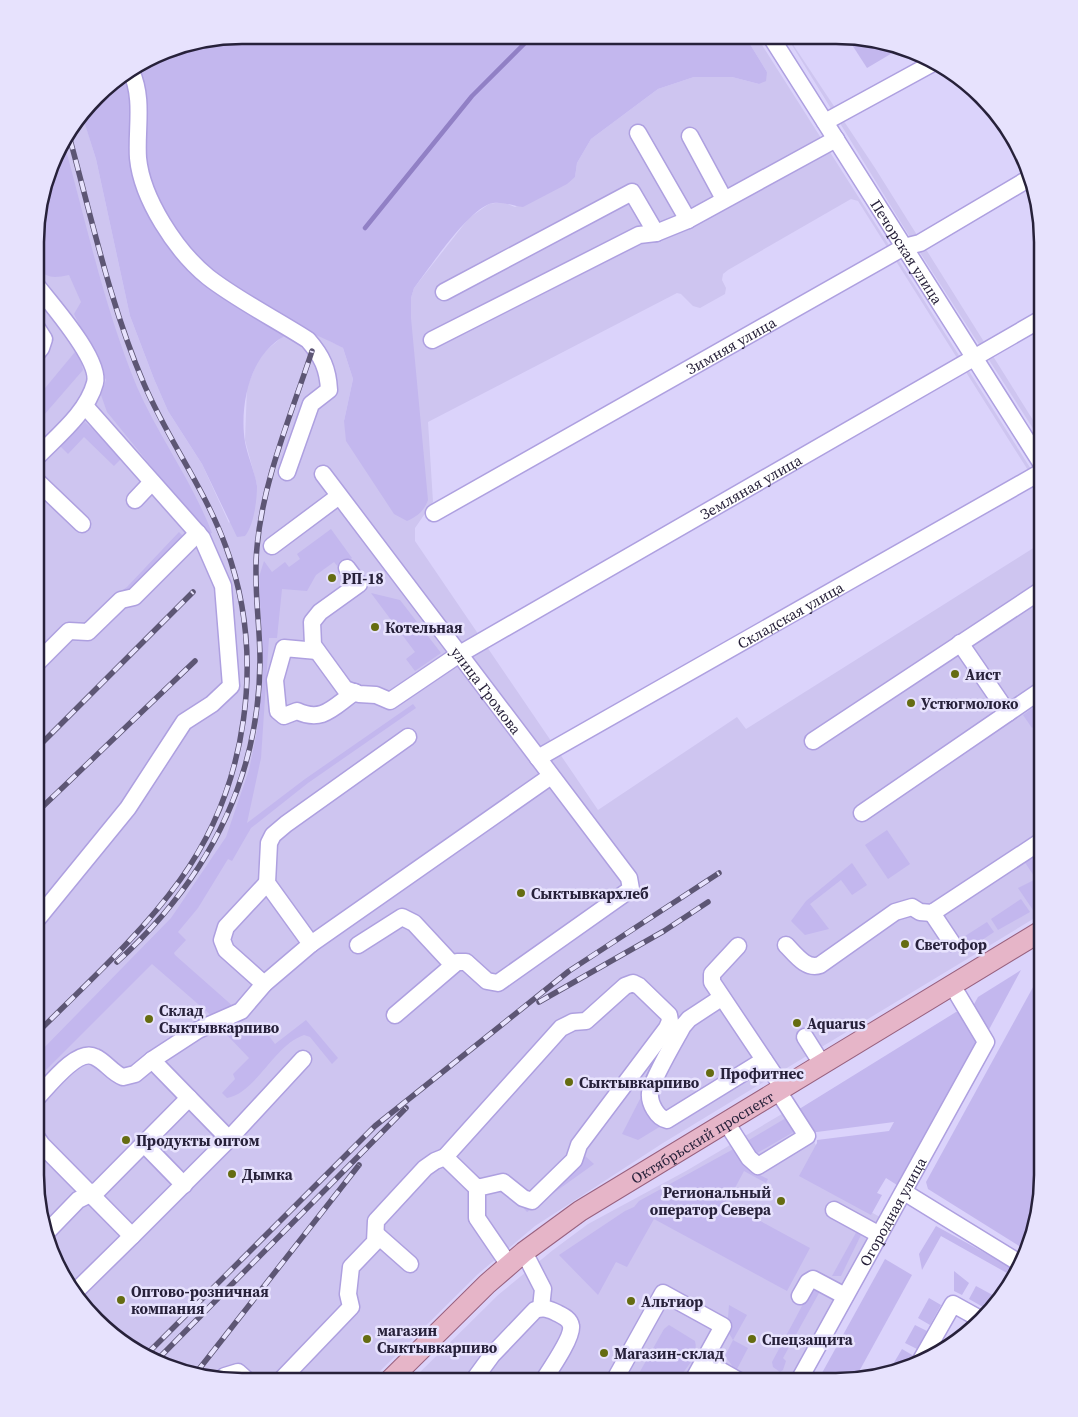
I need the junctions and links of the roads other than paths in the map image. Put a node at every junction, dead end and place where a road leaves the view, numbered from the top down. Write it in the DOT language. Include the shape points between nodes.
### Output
graph roads {
  1 [pos="778,44"];
  2 [pos="928,66"];
  3 [pos="132,77"];
  4 [pos="825,122"];
  5 [pos="638,133"];
  6 [pos="690,136"];
  7 [pos="836,140"];
  8 [pos="1025,181"];
  9 [pos="724,199"];
  10 [pos="688,220"];
  11 [pos="656,233"];
  12 [pos="904,247"];
  13 [pos="444,292"];
  14 [pos="44,294"];
  15 [pos="1034,323"];
  16 [pos="432,340"];
  17 [pos="974,358"];
  18 [pos="85,406"];
  19 [pos="44,443"];
  20 [pos="1034,452"];
  21 [pos="287,472"];
  22 [pos="323,474"];
  23 [pos="1034,476"];
  24 [pos="152,482"];
  25 [pos="44,488"];
  26 [pos="339,496"];
  27 [pos="135,500"];
  28 [pos="434,513"];
  29 [pos="82,524"];
  30 [pos="198,533"];
  31 [pos="272,546"];
  32 [pos="347,568"];
  33 [pos="1034,595"];
  34 [pos="960,643"];
  35 [pos="317,650"];
  36 [pos="458,655"];
  37 [pos="44,656"];
  38 [pos="354,692"];
  39 [pos="1034,696"];
  40 [pos="1008,713"];
  41 [pos="408,738"];
  42 [pos="813,741"];
  43 [pos="538,758"];
  44 [pos="551,776"];
  45 [pos="862,813"];
  46 [pos="1034,846"];
  47 [pos="267,883"];
  48 [pos="44,912"];
  49 [pos="932,913"];
  50 [pos="1034,935"];
  51 [pos="952,943"];
  52 [pos="311,944"];
  53 [pos="786,945"];
  54 [pos="358,946"];
  55 [pos="738,946"];
  56 [pos="453,965"];
  57 [pos="264,984"];
  58 [pos="952,985"];
  59 [pos="721,998"];
  60 [pos="395,1015"];
  61 [pos="805,1037"];
  62 [pos="152,1060"];
  63 [pos="303,1060"];
  64 [pos="764,1060"];
  65 [pos="822,1064"];
  66 [pos="781,1089"];
  67 [pos="44,1090"];
  68 [pos="189,1098"];
  69 [pos="726,1122"];
  70 [pos="229,1138"];
  71 [pos="144,1144"];
  72 [pos="44,1150"];
  73 [pos="445,1158"];
  74 [pos="184,1185"];
  75 [pos="477,1188"];
  76 [pos="904,1192"];
  77 [pos="92,1194"];
  78 [pos="834,1210"];
  79 [pos="51,1228"];
  80 [pos="376,1234"];
  81 [pos="878,1234"];
  82 [pos="132,1236"];
  83 [pos="516,1258"];
  84 [pos="1015,1260"];
  85 [pos="410,1264"];
  86 [pos="79,1287"];
  87 [pos="800,1296"];
  88 [pos="845,1296"];
  89 [pos="541,1308"];
  90 [pos="975,1316"];
  91 [pos="926,1352"];
  92 [pos="704,1361"];
  93 [pos="288,1373"];
  94 [pos="397,1373"];
  95 [pos="479,1373"];
  96 [pos="548,1373"];
  97 [pos="618,1373"];
  98 [pos="697,1373"];
  99 [pos="725,1373"];
  100 [pos="803,1373"];
  1 -- 4 [label="street, Печорская улица"];
  2 -- 4 [label="street"];
  3 -- 21 [label="street" via="139,105 138,158 145,187 158,216 183,250 208,276 308,340 320,354 328,372 329,390 311,404"];
  4 -- 7 [label="street, Печорская улица"];
  5 -- 10 [label="street"];
  6 -- 9 [label="street"];
  7 -- 9 [label="street"];
  7 -- 12 [label="street, Печорская улица"];
  8 -- 12 [label="street, Зимняя улица" via="920,243"];
  9 -- 10 [label="street"];
  10 -- 11 [label="street"];
  11 -- 13 [label="street" via="632,192"];
  11 -- 16 [label="street" via="639,235"];
  12 -- 17 [label="street, Печорская улица"];
  12 -- 28 [label="street, Зимняя улица"];
  14 -- 18 [label="street" via="88,355 96,381"];
  15 -- 17 [label="street, Земляная улица"];
  17 -- 20 [label="street, Печорская улица"];
  17 -- 36 [label="street, Земляная улица"];
  18 -- 19 [label="street"];
  18 -- 24 [label="street"];
  22 -- 26 [label="street, улица Громова"];
  23 -- 43 [label="street, Складская улица"];
  24 -- 27 [label="street"];
  24 -- 30 [label="street"];
  25 -- 29 [label="street"];
  26 -- 31 [label="street"];
  26 -- 36 [label="street, улица Громова"];
  30 -- 37 [label="street" via="134,598 121,600 88,632 69,632"];
  30 -- 48 [label="street" via="223,586 231,686 212,704 184,722 128,808"];
  32 -- 35 [label="street" via="359,584 320,612 312,622 313,645"];
  33 -- 34 [label="street"];
  34 -- 40 [label="street"];
  34 -- 42 [label="street"];
  35 -- 38 [label="street" via="345,689"];
  35 -- 38 [label="street" via="284,648 275,680 278,712 284,716 297,711 310,717 322,716"];
  36 -- 38 [label="street, Земляная улица" via="390,701"];
  36 -- 43 [label="street, улица Громова"];
  39 -- 40 [label="street"];
  40 -- 45 [label="street"];
  41 -- 47 [label="street" via="273,835 269,843"];
  43 -- 44 [label="street, улица Громова"];
  44 -- 52 [label="street"];
  44 -- 56 [label="street, улица Громова" via="629,878 631,890 498,983 487,981 466,962"];
  46 -- 49 [label="street"];
  47 -- 52 [label="street"];
  47 -- 57 [label="street" via="226,927 222,940 226,950"];
  49 -- 51 [label="street"];
  49 -- 53 [label="street" via="912,907 895,912 815,966 805,963"];
  50 -- 58 [label="main road, Октябрьский проспект"];
  52 -- 57 [label="street"];
  54 -- 56 [label="street" via="402,917 414,923"];
  55 -- 59 [label="street" via="712,974 714,988"];
  56 -- 60 [label="street"];
  57 -- 62 [label="street" via="241,1011 198,1030"];
  58 -- 65 [label="main road, Октябрьский проспект"];
  58 -- 76 [label="street, Огородная улица" via="986,1042"];
  59 -- 64 [label="street"];
  59 -- 64 [label="street" via="683,1026 650,1092 652,1105 662,1119 667,1120"];
  61 -- 65 [label="street"];
  62 -- 67 [label="street" via="135,1074 123,1077 97,1057 84,1056 69,1064"];
  62 -- 68 [label="street"];
  63 -- 70 [label="street"];
  64 -- 66 [label="street"];
  65 -- 66 [label="main road, Октябрьский проспект"];
  66 -- 69 [label="main road, Октябрьский проспект"];
  66 -- 69 [label="street" via="807,1136 758,1166 749,1158"];
  68 -- 70 [label="street"];
  68 -- 71 [label="street"];
  69 -- 83 [label="main road, Октябрьский проспект" via="613,1190"];
  70 -- 74 [label="street"];
  71 -- 74 [label="street"];
  71 -- 77 [label="street"];
  72 -- 77 [label="street"];
  73 -- 75 [label="street"];
  73 -- 75 [label="street" via="561,1028 573,1022 586,1021 632,983 657,1002 668,1015 667,1028 579,1145 574,1160 532,1201 522,1198 503,1182"];
  73 -- 80 [label="street" via="425,1168 387,1207 376,1221"];
  74 -- 82 [label="street"];
  75 -- 83 [label="street" via="477,1218"];
  76 -- 81 [label="street, Огородная улица" via="901,1192"];
  76 -- 84 [label="street"];
  77 -- 79 [label="street" via="74,1204"];
  77 -- 82 [label="street"];
  78 -- 81 [label="street"];
  80 -- 85 [label="street"];
  80 -- 93 [label="street" via="376,1242 351,1267 348,1294 351,1307"];
  81 -- 88 [label="street, Огородная улица"];
  82 -- 86 [label="street"];
  83 -- 89 [label="street" via="543,1290"];
  83 -- 94 [label="main road, Октябрьский проспект"];
  87 -- 88 [label="street" via="813,1279"];
  88 -- 100 [label="street, Огородная улица"];
  89 -- 95 [label="street" via="535,1310"];
  89 -- 96 [label="street" via="567,1318 571,1326 570,1335"];
  90 -- 91 [label="street" via="953,1304"];
  92 -- 97 [label="street" via="723,1326 663,1292"];
  92 -- 98 [label="street"];
  92 -- 99 [label="street"];
}
